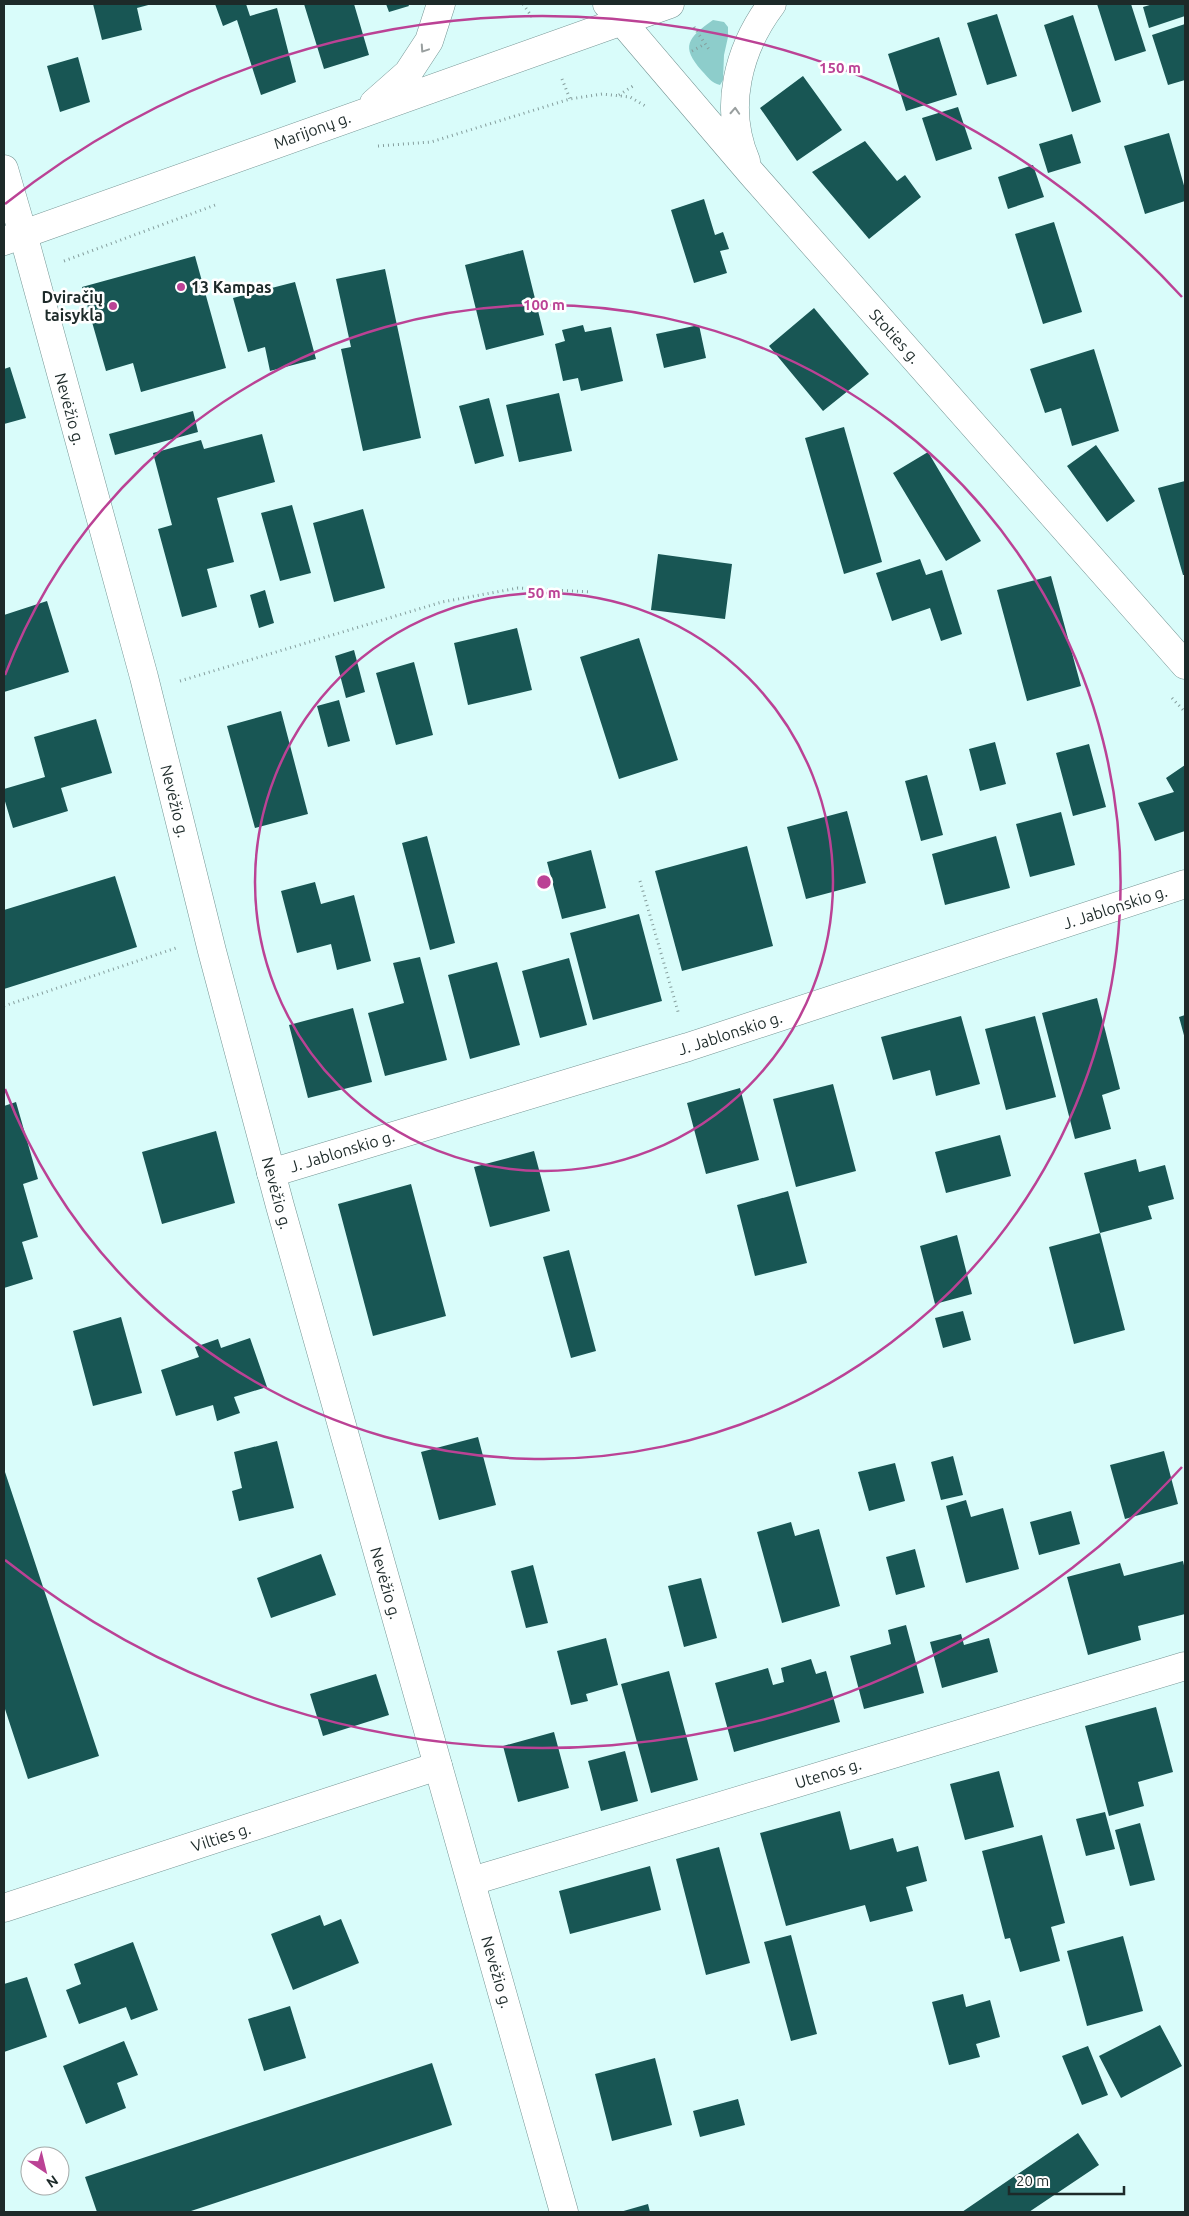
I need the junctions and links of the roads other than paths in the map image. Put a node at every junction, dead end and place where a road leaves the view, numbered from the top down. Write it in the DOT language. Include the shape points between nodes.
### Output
graph roads {
  1 [pos="441,4"];
  2 [pos="670,4"];
  3 [pos="772,4"];
  4 [pos="614,13"];
  5 [pos="364,112"];
  6 [pos="4,169"];
  7 [pos="752,174"];
  8 [pos="13,237"];
  9 [pos="1185,665"];
  10 [pos="1185,884"];
  11 [pos="271,1173"];
  12 [pos="1185,1666"];
  13 [pos="438,1766"];
  14 [pos="472,1881"];
  15 [pos="4,1908"];
  16 [pos="564,2212"];
  1 -- 5 [label="street, one-way" via="429,41 408,73"];
  2 -- 4 [label="street, Marijonų g."];
  7 -- 3 [label="street, one-way" via="740,148 734,119 736,84 745,52"];
  4 -- 5 [label="street, Marijonų g."];
  4 -- 7 [label="street, Stoties g."];
  5 -- 8 [label="street, Marijonų g."];
  6 -- 8 [label="street, Nevėžio g."];
  7 -- 9 [label="street, Stoties g."];
  8 -- 11 [label="street, Nevėžio g." via="33,273 147,691"];
  10 -- 11 [label="street, J. Jablonskio g." via="688,1047"];
  11 -- 13 [label="street, Nevėžio g."];
  12 -- 14 [label="street, Utenos g."];
  13 -- 14 [label="street, Nevėžio g."];
  13 -- 15 [label="street, Vilties g."];
  14 -- 16 [label="street, Nevėžio g."];
}
